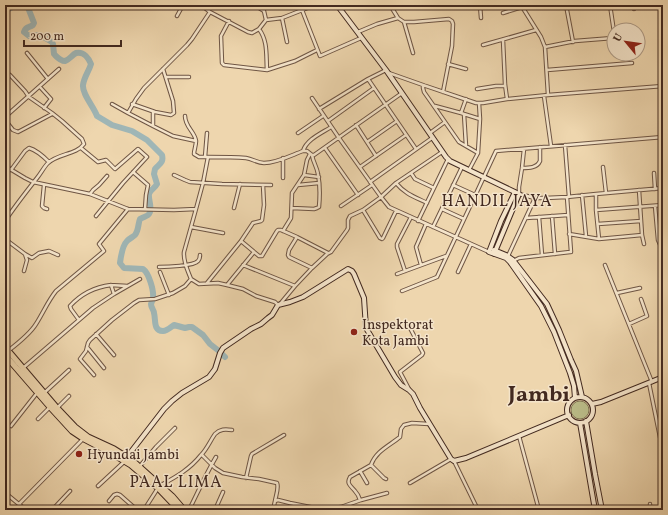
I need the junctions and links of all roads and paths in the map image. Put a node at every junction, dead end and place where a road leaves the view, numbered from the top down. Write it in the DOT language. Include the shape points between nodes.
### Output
graph roads {
  1 [pos="183,5"];
  2 [pos="201,5"];
  3 [pos="254,5"];
  4 [pos="315,5"];
  5 [pos="337,5"];
  6 [pos="390,5"];
  7 [pos="480,5"];
  8 [pos="511,5"];
  9 [pos="566,5"];
  10 [pos="610,5"];
  11 [pos="634,5"];
  12 [pos="521,6"];
  13 [pos="634,9"];
  14 [pos="209,10"];
  15 [pos="302,10"];
  16 [pos="513,10"];
  17 [pos="503,13"];
  18 [pos="177,16"];
  19 [pos="282,18"];
  20 [pos="398,18"];
  21 [pos="481,18"];
  22 [pos="266,20"];
  23 [pos="229,21"];
  24 [pos="404,22"];
  25 [pos="259,29"];
  26 [pos="536,30"];
  27 [pos="358,32"];
  28 [pos="362,38"];
  29 [pos="503,40"];
  30 [pos="286,42"];
  31 [pos="573,42"];
  32 [pos="483,45"];
  33 [pos="545,46"];
  34 [pos="317,50"];
  35 [pos="412,52"];
  36 [pos="27,53"];
  37 [pos="632,63"];
  38 [pos="448,64"];
  39 [pos="60,69"];
  40 [pos="163,69"];
  41 [pos="466,69"];
  42 [pos="267,70"];
  43 [pos="547,70"];
  44 [pos="387,71"];
  45 [pos="10,75"];
  46 [pos="166,77"];
  47 [pos="189,77"];
  48 [pos="48,79"];
  49 [pos="368,79"];
  50 [pos="423,86"];
  51 [pos="505,86"];
  52 [pos="663,86"];
  53 [pos="40,87"];
  54 [pos="374,88"];
  55 [pos="477,89"];
  56 [pos="443,92"];
  57 [pos="402,93"];
  58 [pos="548,95"];
  59 [pos="544,96"];
  60 [pos="28,97"];
  61 [pos="312,98"];
  62 [pos="466,99"];
  63 [pos="507,99"];
  64 [pos="479,103"];
  65 [pos="112,104"];
  66 [pos="132,104"];
  67 [pos="385,104"];
  68 [pos="434,106"];
  69 [pos="44,108"];
  70 [pos="319,109"];
  71 [pos="153,112"];
  72 [pos="52,113"];
  73 [pos="128,113"];
  74 [pos="463,114"];
  75 [pos="185,116"];
  76 [pos="324,116"];
  77 [pos="5,119"];
  78 [pos="480,119"];
  79 [pos="328,121"];
  80 [pos="396,121"];
  81 [pos="445,122"];
  82 [pos="153,126"];
  83 [pos="356,126"];
  84 [pos="331,127"];
  85 [pos="207,133"];
  86 [pos="298,133"];
  87 [pos="429,133"];
  88 [pos="406,135"];
  89 [pos="663,136"];
  90 [pos="339,138"];
  91 [pos="432,138"];
  92 [pos="196,141"];
  93 [pos="367,142"];
  94 [pos="565,145"];
  95 [pos="466,146"];
  96 [pos="551,146"];
  97 [pos="540,147"];
  98 [pos="81,148"];
  99 [pos="325,148"];
  100 [pos="416,149"];
  101 [pos="524,149"];
  102 [pos="303,151"];
  103 [pos="442,152"];
  104 [pos="478,153"];
  105 [pos="311,154"];
  106 [pos="376,156"];
  107 [pos="206,157"];
  108 [pos="283,158"];
  109 [pos="448,159"];
  110 [pos="49,162"];
  111 [pos="5,166"];
  112 [pos="462,166"];
  113 [pos="360,167"];
  114 [pos="603,167"];
  115 [pos="522,168"];
  116 [pos="11,170"];
  117 [pos="469,170"];
  118 [pos="133,172"];
  119 [pos="411,173"];
  120 [pos="654,173"];
  121 [pos="174,175"];
  122 [pos="304,175"];
  123 [pos="107,176"];
  124 [pos="319,177"];
  125 [pos="484,177"];
  126 [pos="283,178"];
  127 [pos="33,182"];
  128 [pos="370,182"];
  129 [pos="203,183"];
  130 [pos="240,184"];
  131 [pos="319,184"];
  132 [pos="396,184"];
  133 [pos="44,185"];
  134 [pos="263,185"];
  135 [pos="271,185"];
  136 [pos="297,185"];
  137 [pos="372,185"];
  138 [pos="453,185"];
  139 [pos="434,188"];
  140 [pos="663,188"];
  141 [pos="655,189"];
  142 [pos="640,190"];
  143 [pos="517,193"];
  144 [pos="606,193"];
  145 [pos="90,194"];
  146 [pos="596,194"];
  147 [pos="358,195"];
  148 [pos="475,195"];
  149 [pos="582,196"];
  150 [pos="381,197"];
  151 [pos="568,197"];
  152 [pos="535,198"];
  153 [pos="109,201"];
  154 [pos="427,203"];
  155 [pos="663,205"];
  156 [pos="340,206"];
  157 [pos="655,206"];
  158 [pos="640,207"];
  159 [pos="234,208"];
  160 [pos="292,208"];
  161 [pos="47,209"];
  162 [pos="128,209"];
  163 [pos="146,209"];
  164 [pos="196,209"];
  165 [pos="442,209"];
  166 [pos="363,210"];
  167 [pos="596,210"];
  168 [pos="396,211"];
  169 [pos="568,215"];
  170 [pos="96,216"];
  171 [pos="552,216"];
  172 [pos="411,217"];
  173 [pos="539,217"];
  174 [pos="526,218"];
  175 [pos="464,219"];
  176 [pos="5,221"];
  177 [pos="418,221"];
  178 [pos="502,221"];
  179 [pos="641,221"];
  180 [pos="506,223"];
  181 [pos="426,224"];
  182 [pos="598,224"];
  183 [pos="191,227"];
  184 [pos="433,228"];
  185 [pos="283,231"];
  186 [pos="223,233"];
  187 [pos="569,234"];
  188 [pos="642,235"];
  189 [pos="586,236"];
  190 [pos="297,237"];
  191 [pos="455,238"];
  192 [pos="5,239"];
  193 [pos="599,239"];
  194 [pos="241,241"];
  195 [pos="471,244"];
  196 [pos="644,244"];
  197 [pos="488,250"];
  198 [pos="663,251"];
  199 [pos="254,252"];
  200 [pos="495,252"];
  201 [pos="328,253"];
  202 [pos="25,254"];
  203 [pos="555,254"];
  204 [pos="58,255"];
  205 [pos="200,255"];
  206 [pos="542,255"];
  207 [pos="447,256"];
  208 [pos="508,256"];
  209 [pos="512,262"];
  210 [pos="185,265"];
  211 [pos="243,265"];
  212 [pos="421,265"];
  213 [pos="606,265"];
  214 [pos="159,267"];
  215 [pos="312,268"];
  216 [pos="518,269"];
  217 [pos="24,271"];
  218 [pos="406,271"];
  219 [pos="160,272"];
  220 [pos="458,272"];
  221 [pos="398,274"];
  222 [pos="140,279"];
  223 [pos="191,280"];
  224 [pos="208,283"];
  225 [pos="111,285"];
  226 [pos="227,285"];
  227 [pos="127,286"];
  228 [pos="295,286"];
  229 [pos="640,288"];
  230 [pos="402,291"];
  231 [pos="617,293"];
  232 [pos="114,294"];
  233 [pos="169,295"];
  234 [pos="641,300"];
  235 [pos="279,304"];
  236 [pos="79,320"];
  237 [pos="629,324"];
  238 [pos="409,326"];
  239 [pos="96,334"];
  240 [pos="87,346"];
  241 [pos="6,351"];
  242 [pos="114,355"];
  243 [pos="104,368"];
  244 [pos="21,370"];
  245 [pos="69,370"];
  246 [pos="94,375"];
  247 [pos="663,377"];
  248 [pos="651,382"];
  249 [pos="409,390"];
  250 [pos="37,392"];
  251 [pos="43,393"];
  252 [pos="69,396"];
  253 [pos="582,397"];
  254 [pos="574,398"];
  255 [pos="592,404"];
  256 [pos="50,407"];
  257 [pos="56,408"];
  258 [pos="569,415"];
  259 [pos="38,419"];
  260 [pos="586,421"];
  261 [pos="67,423"];
  262 [pos="580,423"];
  263 [pos="430,424"];
  264 [pos="12,426"];
  265 [pos="174,428"];
  266 [pos="232,430"];
  267 [pos="284,435"];
  268 [pos="81,436"];
  269 [pos="519,436"];
  270 [pos="663,452"];
  271 [pos="202,455"];
  272 [pos="216,457"];
  273 [pos="126,459"];
  274 [pos="452,460"];
  275 [pos="212,464"];
  276 [pos="371,464"];
  277 [pos="140,467"];
  278 [pos="360,471"];
  279 [pos="246,478"];
  280 [pos="386,479"];
  281 [pos="367,483"];
  282 [pos="410,483"];
  283 [pos="98,486"];
  284 [pos="160,487"];
  285 [pos="5,490"];
  286 [pos="70,491"];
  287 [pos="223,492"];
  288 [pos="386,493"];
  289 [pos="5,494"];
  290 [pos="9,496"];
  291 [pos="360,500"];
  292 [pos="109,501"];
  293 [pos="275,501"];
  294 [pos="19,504"];
  295 [pos="650,504"];
  296 [pos="26,510"];
  297 [pos="52,510"];
  298 [pos="137,510"];
  299 [pos="144,510"];
  300 [pos="179,510"];
  301 [pos="184,510"];
  302 [pos="189,510"];
  303 [pos="216,510"];
  304 [pos="273,510"];
  305 [pos="478,510"];
  306 [pos="539,510"];
  307 [pos="595,510"];
  308 [pos="602,510"];
  309 [pos="650,510"];
  1 -- 18 [label="street"];
  2 -- 14 [label="street"];
  3 -- 22 [label="street" via="264,11"];
  4 -- 15 [label="street"];
  5 -- 27 [label="street"];
  6 -- 20 [label="street"];
  7 -- 21 [label="street"];
  8 -- 16 [label="street"];
  9 -- 31 [label="street"];
  10 -- 31 [label="street" via="613,38"];
  11 -- 13 [label="street"];
  12 -- 16 [label="street"];
  12 -- 26 [label="street"];
  14 -- 23 [label="street"];
  14 -- 40 [label="street" via="192,39"];
  15 -- 19 [label="street"];
  15 -- 34 [label="street"];
  16 -- 17 [label="street"];
  19 -- 22 [label="street"];
  19 -- 30 [label="street"];
  20 -- 24 [label="street"];
  20 -- 27 [label="street"];
  22 -- 25 [label="street"];
  23 -- 25 [label="street" via="248,32 252,33"];
  23 -- 42 [label="street" via="221,36 223,64"];
  24 -- 35 [label="street"];
  24 -- 38 [label="street" via="449,19 452,21 452,46"];
  25 -- 42 [label="street" via="266,45"];
  26 -- 29 [label="street"];
  26 -- 33 [label="street"];
  27 -- 28 [label="street"];
  28 -- 34 [label="street" via="320,56"];
  28 -- 44 [label="street"];
  29 -- 32 [label="street"];
  29 -- 51 [label="street"];
  31 -- 33 [label="street"];
  33 -- 43 [label="street"];
  34 -- 42 [label="street" via="295,61"];
  36 -- 48 [label="street"];
  37 -- 43 [label="street"];
  38 -- 41 [label="street"];
  38 -- 56 [label="street"];
  39 -- 48 [label="street"];
  40 -- 46 [label="street"];
  40 -- 66 [label="street"];
  43 -- 58 [label="street"];
  44 -- 49 [label="street"];
  44 -- 50 [label="street"];
  44 -- 57 [label="street"];
  45 -- 60 [label="street"];
  46 -- 47 [label="street"];
  46 -- 71 [label="street" via="174,113 171,115"];
  48 -- 53 [label="street"];
  49 -- 54 [label="street"];
  49 -- 70 [label="street"];
  50 -- 56 [label="street"];
  50 -- 68 [label="street" via="424,92"];
  51 -- 55 [label="street"];
  51 -- 63 [label="street"];
  52 -- 58 [label="street"];
  53 -- 60 [label="street"];
  53 -- 69 [label="street" via="52,99"];
  54 -- 67 [label="street"];
  54 -- 79 [label="street"];
  56 -- 62 [label="street"];
  57 -- 67 [label="street"];
  57 -- 87 [label="street"];
  58 -- 59 [label="street"];
  59 -- 63 [label="street"];
  59 -- 96 [label="street"];
  60 -- 69 [label="street"];
  60 -- 77 [label="street"];
  61 -- 70 [label="street"];
  62 -- 64 [label="street"];
  62 -- 74 [label="street"];
  63 -- 64 [label="street"];
  64 -- 78 [label="street"];
  65 -- 73 [label="street"];
  66 -- 71 [label="street"];
  66 -- 73 [label="street"];
  67 -- 80 [label="street"];
  67 -- 83 [label="street"];
  68 -- 74 [label="street"];
  68 -- 81 [label="street"];
  69 -- 72 [label="street"];
  70 -- 76 [label="street"];
  71 -- 82 [label="street"];
  72 -- 77 [label="street" via="18,132 13,130"];
  72 -- 98 [label="street" via="82,139 84,144"];
  73 -- 82 [label="street"];
  74 -- 78 [label="street"];
  74 -- 95 [label="street"];
  75 -- 92 [label="street" via="186,124"];
  76 -- 79 [label="street"];
  76 -- 86 [label="street"];
  78 -- 104 [label="street"];
  79 -- 84 [label="street"];
  80 -- 88 [label="street"];
  80 -- 93 [label="street"];
  81 -- 87 [label="street"];
  81 -- 95 [label="street" via="459,142"];
  82 -- 92 [label="street" via="173,136"];
  83 -- 90 [label="street"];
  83 -- 93 [label="street"];
  84 -- 90 [label="street"];
  84 -- 102 [label="street" via="311,141"];
  85 -- 107 [label="street"];
  87 -- 91 [label="street"];
  88 -- 100 [label="street"];
  88 -- 106 [label="street"];
  89 -- 94 [label="street"];
  90 -- 99 [label="street"];
  90 -- 113 [label="street"];
  91 -- 100 [label="street"];
  91 -- 103 [label="street"];
  92 -- 107 [label="street" via="194,154"];
  93 -- 106 [label="street"];
  94 -- 96 [label="street"];
  94 -- 151 [label="street"];
  95 -- 104 [label="street"];
  96 -- 97 [label="street"];
  97 -- 101 [label="street"];
  97 -- 115 [label="street" via="539,164"];
  98 -- 110 [label="street"];
  98 -- 118 [label="street" via="98,162 106,160 115,169 139,149 147,158"];
  99 -- 105 [label="street" via="314,155"];
  99 -- 147 [label="street"];
  100 -- 128 [label="street"];
  101 -- 115 [label="street"];
  101 -- 125 [label="street" via="496,151"];
  102 -- 105 [label="street"];
  102 -- 108 [label="street"];
  103 -- 109 [label="street"];
  103 -- 119 [label="street"];
  104 -- 117 [label="street"];
  105 -- 122 [label="street"];
  105 -- 124 [label="street"];
  106 -- 113 [label="street"];
  107 -- 108 [label="street" via="247,158 258,163"];
  107 -- 129 [label="street"];
  108 -- 126 [label="street"];
  109 -- 112 [label="street"];
  109 -- 139 [label="street"];
  110 -- 116 [label="street" via="29,148"];
  110 -- 127 [label="street"];
  111 -- 116 [label="street"];
  112 -- 117 [label="street"];
  112 -- 138 [label="street"];
  113 -- 128 [label="street"];
  114 -- 144 [label="street"];
  115 -- 143 [label="street"];
  116 -- 127 [label="street"];
  117 -- 125 [label="street"];
  118 -- 153 [label="street"];
  118 -- 163 [label="street" via="148,185"];
  119 -- 132 [label="street"];
  119 -- 139 [label="street" via="415,179"];
  120 -- 141 [label="street"];
  121 -- 129 [label="street"];
  122 -- 124 [label="street"];
  122 -- 136 [label="street"];
  123 -- 145 [label="street"];
  124 -- 131 [label="street"];
  125 -- 143 [label="street"];
  125 -- 148 [label="street"];
  127 -- 133 [label="street"];
  127 -- 176 [label="street"];
  128 -- 137 [label="street"];
  129 -- 130 [label="street"];
  129 -- 164 [label="street"];
  130 -- 134 [label="street"];
  130 -- 159 [label="street"];
  131 -- 136 [label="street"];
  131 -- 160 [label="street" via="318,208"];
  132 -- 150 [label="street"];
  132 -- 154 [label="street" via="407,194"];
  133 -- 145 [label="street"];
  133 -- 161 [label="street" via="42,206"];
  134 -- 135 [label="street"];
  134 -- 194 [label="street" via="262,220 253,223"];
  136 -- 160 [label="street" via="292,192"];
  137 -- 147 [label="street"];
  137 -- 150 [label="street"];
  138 -- 148 [label="street"];
  138 -- 165 [label="street"];
  139 -- 154 [label="street"];
  140 -- 141 [label="street"];
  141 -- 142 [label="street"];
  142 -- 144 [label="street"];
  142 -- 158 [label="street"];
  143 -- 152 [label="street"];
  143 -- 178 [label="street"];
  143 -- 180 [label="street"];
  144 -- 146 [label="street"];
  145 -- 153 [label="street"];
  146 -- 149 [label="street"];
  146 -- 167 [label="street"];
  147 -- 156 [label="street"];
  148 -- 175 [label="street"];
  149 -- 151 [label="street"];
  149 -- 189 [label="street"];
  150 -- 166 [label="street"];
  150 -- 168 [label="street"];
  151 -- 152 [label="street"];
  151 -- 169 [label="street"];
  152 -- 174 [label="street"];
  153 -- 162 [label="street"];
  153 -- 170 [label="street"];
  154 -- 177 [label="street"];
  155 -- 157 [label="street"];
  157 -- 158 [label="street"];
  157 -- 198 [label="street" via="658,240"];
  158 -- 167 [label="street"];
  158 -- 179 [label="street"];
  160 -- 185 [label="street" via="291,218"];
  162 -- 163 [label="street"];
  162 -- 241 [label="street" via="99,244 104,251 56,291 33,329"];
  163 -- 164 [label="street"];
  164 -- 183 [label="street"];
  165 -- 175 [label="street"];
  165 -- 184 [label="street"];
  166 -- 168 [label="street" via="382,239"];
  166 -- 201 [label="street" via="348,218 347,230"];
  167 -- 182 [label="street"];
  168 -- 172 [label="street"];
  169 -- 171 [label="street"];
  169 -- 187 [label="street"];
  171 -- 173 [label="street"];
  171 -- 203 [label="street"];
  172 -- 177 [label="street"];
  172 -- 218 [label="street" via="397,247"];
  173 -- 174 [label="street"];
  173 -- 206 [label="street"];
  174 -- 208 [label="street"];
  175 -- 191 [label="street"];
  177 -- 181 [label="street"];
  178 -- 180 [label="street"];
  178 -- 197 [label="street"];
  179 -- 182 [label="street"];
  179 -- 188 [label="street"];
  180 -- 200 [label="street"];
  181 -- 184 [label="street"];
  181 -- 212 [label="street" via="416,247"];
  182 -- 193 [label="street"];
  183 -- 186 [label="street"];
  183 -- 210 [label="street" via="184,252"];
  184 -- 191 [label="street"];
  185 -- 190 [label="street"];
  185 -- 199 [label="street" via="277,231 262,256"];
  187 -- 189 [label="street"];
  187 -- 203 [label="street" via="571,252"];
  188 -- 193 [label="street"];
  188 -- 196 [label="street"];
  189 -- 193 [label="street"];
  190 -- 201 [label="street"];
  190 -- 215 [label="street" via="288,255"];
  191 -- 195 [label="street"];
  191 -- 207 [label="street"];
  192 -- 202 [label="street"];
  194 -- 199 [label="street"];
  194 -- 224 [label="street"];
  195 -- 197 [label="street"];
  195 -- 220 [label="street"];
  197 -- 200 [label="street"];
  199 -- 211 [label="street"];
  200 -- 208 [label="street"];
  200 -- 209 [label="street"];
  201 -- 215 [label="street"];
  202 -- 204 [label="street" via="32,258 39,253 50,251"];
  202 -- 217 [label="street"];
  203 -- 206 [label="street"];
  205 -- 210 [label="street" via="197,262"];
  206 -- 209 [label="street" via="519,258"];
  207 -- 212 [label="street"];
  207 -- 230 [label="street" via="437,278"];
  208 -- 209 [label="street"];
  209 -- 216 [label="street"];
  210 -- 214 [label="street"];
  210 -- 223 [label="street"];
  211 -- 226 [label="street"];
  211 -- 228 [label="street"];
  212 -- 218 [label="street"];
  213 -- 231 [label="street"];
  215 -- 228 [label="street"];
  216 -- 253 [label="street" via="547,304 576,371"];
  216 -- 254 [label="street" via="554,332 574,386"];
  218 -- 221 [label="street"];
  219 -- 233 [label="street"];
  222 -- 227 [label="street"];
  223 -- 224 [label="street" via="199,284"];
  223 -- 233 [label="street"];
  224 -- 226 [label="street"];
  225 -- 227 [label="street"];
  225 -- 232 [label="street"];
  225 -- 236 [label="street" via="88,292 70,306"];
  226 -- 235 [label="street"];
  227 -- 232 [label="street"];
  228 -- 235 [label="street"];
  229 -- 231 [label="street"];
  231 -- 237 [label="street"];
  232 -- 236 [label="street"];
  233 -- 239 [label="street" via="134,303"];
  234 -- 237 [label="street" via="647,316"];
  235 -- 249 [label="street" via="303,296 345,270 350,270 364,298 366,328 395,377"];
  235 -- 273 [label="street" via="272,315 222,348 215,369 209,377 172,401"];
  236 -- 244 [label="street"];
  237 -- 248 [label="street"];
  238 -- 249 [label="street" via="423,352 400,372"];
  239 -- 240 [label="street"];
  239 -- 242 [label="street"];
  240 -- 243 [label="street"];
  240 -- 246 [label="street" via="81,360"];
  241 -- 244 [label="highway"];
  244 -- 250 [label="highway"];
  244 -- 251 [label="highway"];
  245 -- 251 [label="street"];
  247 -- 248 [label="street"];
  248 -- 255 [label="street"];
  248 -- 270 [label="street"];
  249 -- 263 [label="street"];
  250 -- 256 [label="highway"];
  250 -- 264 [label="street"];
  251 -- 257 [label="highway"];
  252 -- 257 [label="street"];
  253 -- 254 [label="street"];
  253 -- 255 [label="street"];
  254 -- 258 [label="street" via="568,407"];
  255 -- 260 [label="street" via="592,416"];
  256 -- 259 [label="street"];
  256 -- 261 [label="highway"];
  257 -- 261 [label="highway"];
  258 -- 262 [label="street"];
  258 -- 269 [label="street"];
  260 -- 262 [label="street"];
  260 -- 308 [label="street"];
  261 -- 268 [label="highway"];
  262 -- 307 [label="street"];
  263 -- 274 [label="street"];
  263 -- 276 [label="street" via="404,425 400,437 379,452"];
  265 -- 277 [label="street"];
  266 -- 271 [label="street" via="217,432"];
  267 -- 279 [label="street" via="252,454"];
  268 -- 273 [label="highway"];
  268 -- 294 [label="street"];
  269 -- 274 [label="street" via="463,459"];
  269 -- 306 [label="street"];
  271 -- 275 [label="street"];
  271 -- 284 [label="street" via="187,469"];
  272 -- 275 [label="street"];
  273 -- 277 [label="highway"];
  273 -- 283 [label="street"];
  273 -- 284 [label="highway"];
  274 -- 282 [label="street"];
  274 -- 305 [label="street"];
  275 -- 279 [label="street" via="223,473"];
  275 -- 302 [label="street"];
  276 -- 278 [label="street"];
  276 -- 280 [label="street"];
  277 -- 284 [label="highway"];
  278 -- 281 [label="street"];
  278 -- 291 [label="street" via="350,477 348,482"];
  279 -- 293 [label="street" via="277,483"];
  284 -- 299 [label="street"];
  284 -- 300 [label="highway"];
  284 -- 301 [label="highway"];
  285 -- 290 [label="street"];
  286 -- 297 [label="street"];
  287 -- 303 [label="street"];
  288 -- 291 [label="street"];
  289 -- 290 [label="street"];
  290 -- 294 [label="street"];
  291 -- 293 [label="street" via="341,507 320,509"];
  292 -- 298 [label="street" via="117,494"];
  293 -- 304 [label="street"];
  294 -- 296 [label="street"];
  295 -- 309 [label="street"];
}
